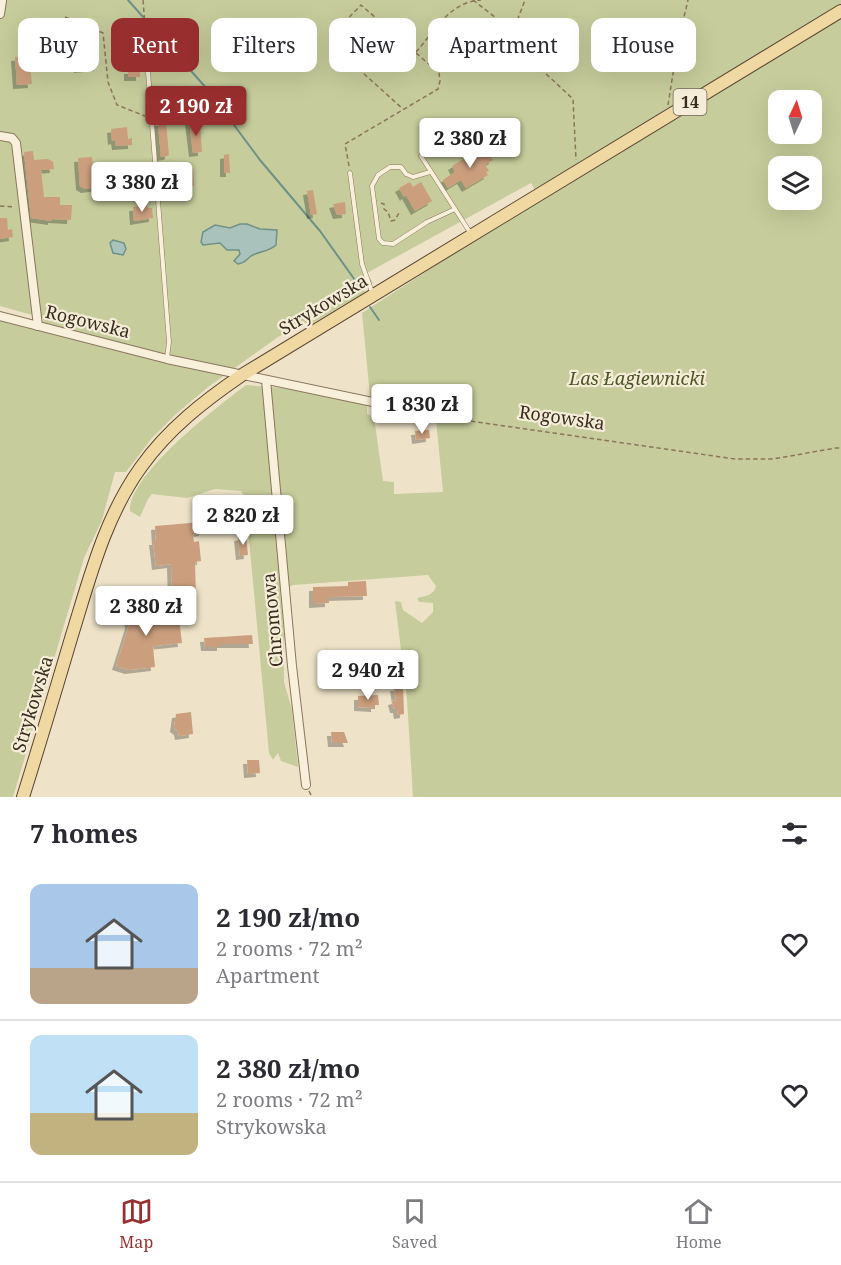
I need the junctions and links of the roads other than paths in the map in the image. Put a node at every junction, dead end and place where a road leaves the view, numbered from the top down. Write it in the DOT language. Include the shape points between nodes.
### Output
graph roads {
  1 [pos="2,1"];
  2 [pos="841,10"];
  3 [pos="0,14"];
  4 [pos="148,72"];
  5 [pos="474,125"];
  6 [pos="0,136"];
  7 [pos="430,172"];
  8 [pos="350,174"];
  9 [pos="455,209"];
  10 [pos="471,235"];
  11 [pos="373,295"];
  12 [pos="0,316"];
  13 [pos="38,326"];
  14 [pos="167,359"];
  15 [pos="242,375"];
  16 [pos="266,380"];
  17 [pos="449,418"];
  18 [pos="306,785"];
  19 [pos="23,797"];
  1 -- 3 [label="street"];
  2 -- 10 [label="main road, Strykowska / 14"];
  4 -- 14 [label="lane" via="170,342"];
  5 -- 7 [label="lane" via="422,155"];
  6 -- 13 [label="street" via="16,143"];
  7 -- 9 [label="lane"];
  7 -- 9 [label="lane" via="413,177 400,167 387,168 373,182 379,239 393,244"];
  8 -- 11 [label="lane" via="362,264"];
  9 -- 10 [label="lane"];
  10 -- 11 [label="main road, Strykowska / 14"];
  11 -- 15 [label="main road, Strykowska / 14"];
  12 -- 13 [label="street, Rogowska"];
  13 -- 14 [label="street, Rogowska"];
  14 -- 15 [label="street, Rogowska"];
  15 -- 16 [label="street, Rogowska"];
  15 -- 19 [label="main road, Strykowska / 14" via="195,409 162,441 140,467 114,512 94,563"];
  16 -- 17 [label="street, Rogowska"];
  16 -- 18 [label="street, Chromowa"];
}
